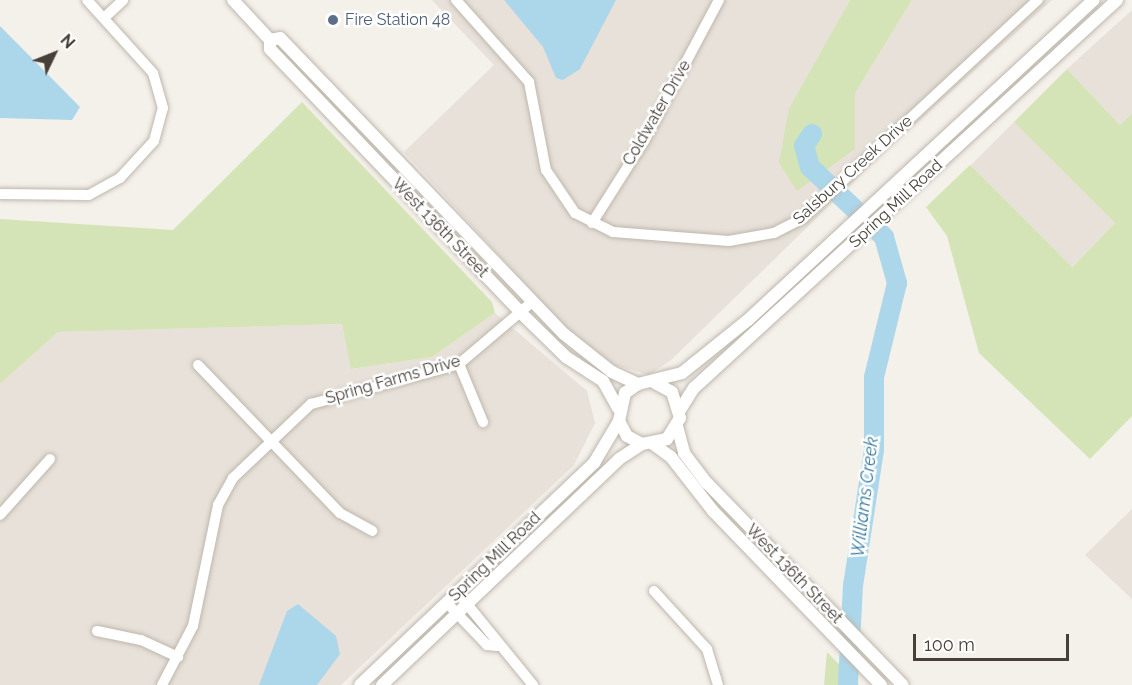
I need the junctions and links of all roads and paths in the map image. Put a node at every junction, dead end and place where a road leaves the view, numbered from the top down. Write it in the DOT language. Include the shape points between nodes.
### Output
graph roads {
  1 [pos="87,0"];
  2 [pos="123,0"];
  3 [pos="233,0"];
  4 [pos="456,0"];
  5 [pos="719,0"];
  6 [pos="1038,0"];
  7 [pos="1093,0"];
  8 [pos="1117,0"];
  9 [pos="104,18"];
  10 [pos="270,40"];
  11 [pos="0,194"];
  12 [pos="592,223"];
  13 [pos="532,302"];
  14 [pos="521,313"];
  15 [pos="459,364"];
  16 [pos="198,365"];
  17 [pos="655,383"];
  18 [pos="639,384"];
  19 [pos="680,410"];
  20 [pos="618,415"];
  21 [pos="483,422"];
  22 [pos="678,426"];
  23 [pos="270,442"];
  24 [pos="647,444"];
  25 [pos="50,459"];
  26 [pos="0,515"];
  27 [pos="372,531"];
  28 [pos="654,591"];
  29 [pos="458,593"];
  30 [pos="447,603"];
  31 [pos="468,603"];
  32 [pos="458,614"];
  33 [pos="97,631"];
  34 [pos="497,646"];
  35 [pos="178,657"];
  36 [pos="162,685"];
  37 [pos="360,685"];
  38 [pos="382,685"];
  39 [pos="533,685"];
  40 [pos="718,685"];
  41 [pos="881,685"];
  42 [pos="903,685"];
  1 -- 9 [label="street"];
  2 -- 9 [label="street"];
  3 -- 10 [label="street, West 136th Street"];
  4 -- 12 [label="street" via="522,70 553,186"];
  5 -- 12 [label="street, Coldwater Drive" via="644,141"];
  6 -- 12 [label="street, Salsbury Creek Drive" via="832,193 789,227 743,241 640,235"];
  7 -- 17 [label="street, Spring Mill Road" via="741,327 685,372"];
  8 -- 19 [label="street, Spring Mill Road" via="694,388"];
  9 -- 11 [label="street" via="137,52 161,91 154,141 120,178 89,195"];
  10 -- 13 [label="street, West 136th Street" via="280,38"];
  10 -- 14 [label="street, West 136th Street" via="270,49"];
  13 -- 14 [label="street, Spring Farms Drive"];
  13 -- 18 [label="street, West 136th Street" via="598,363"];
  14 -- 15 [label="street, Spring Farms Drive"];
  14 -- 20 [label="street, West 136th Street" via="566,357 603,381"];
  15 -- 21 [label="street"];
  15 -- 23 [label="street, Spring Farms Drive" via="325,398"];
  16 -- 23 [label="street"];
  17 -- 18 [label="street"];
  17 -- 19 [label="street" via="672,392"];
  18 -- 20 [label="street" via="625,393"];
  19 -- 22 [label="street"];
  20 -- 24 [label="street" via="627,436"];
  20 -- 29 [label="street, Spring Mill Road" via="594,463"];
  22 -- 24 [label="street"];
  22 -- 42 [label="street, West 136th Street" via="682,449 696,470"];
  23 -- 27 [label="street" via="340,513"];
  23 -- 35 [label="street, Spring Farms Drive" via="224,489 193,626"];
  24 -- 31 [label="street, Spring Mill Road" via="618,459"];
  24 -- 41 [label="street, West 136th Street" via="671,458 713,511"];
  25 -- 26 [label="street"];
  28 -- 40 [label="street" via="707,649"];
  29 -- 30 [label="street, Spring Mill Road"];
  29 -- 31 [label="street"];
  30 -- 32 [label="street"];
  30 -- 37 [label="street, Spring Mill Road"];
  31 -- 32 [label="street, Spring Mill Road"];
  31 -- 34 [label="street"];
  32 -- 34 [label="street" via="487,645"];
  32 -- 38 [label="street, Spring Mill Road"];
  33 -- 35 [label="street" via="141,640"];
  34 -- 39 [label="street"];
  35 -- 36 [label="street, Spring Farms Drive"];
}
